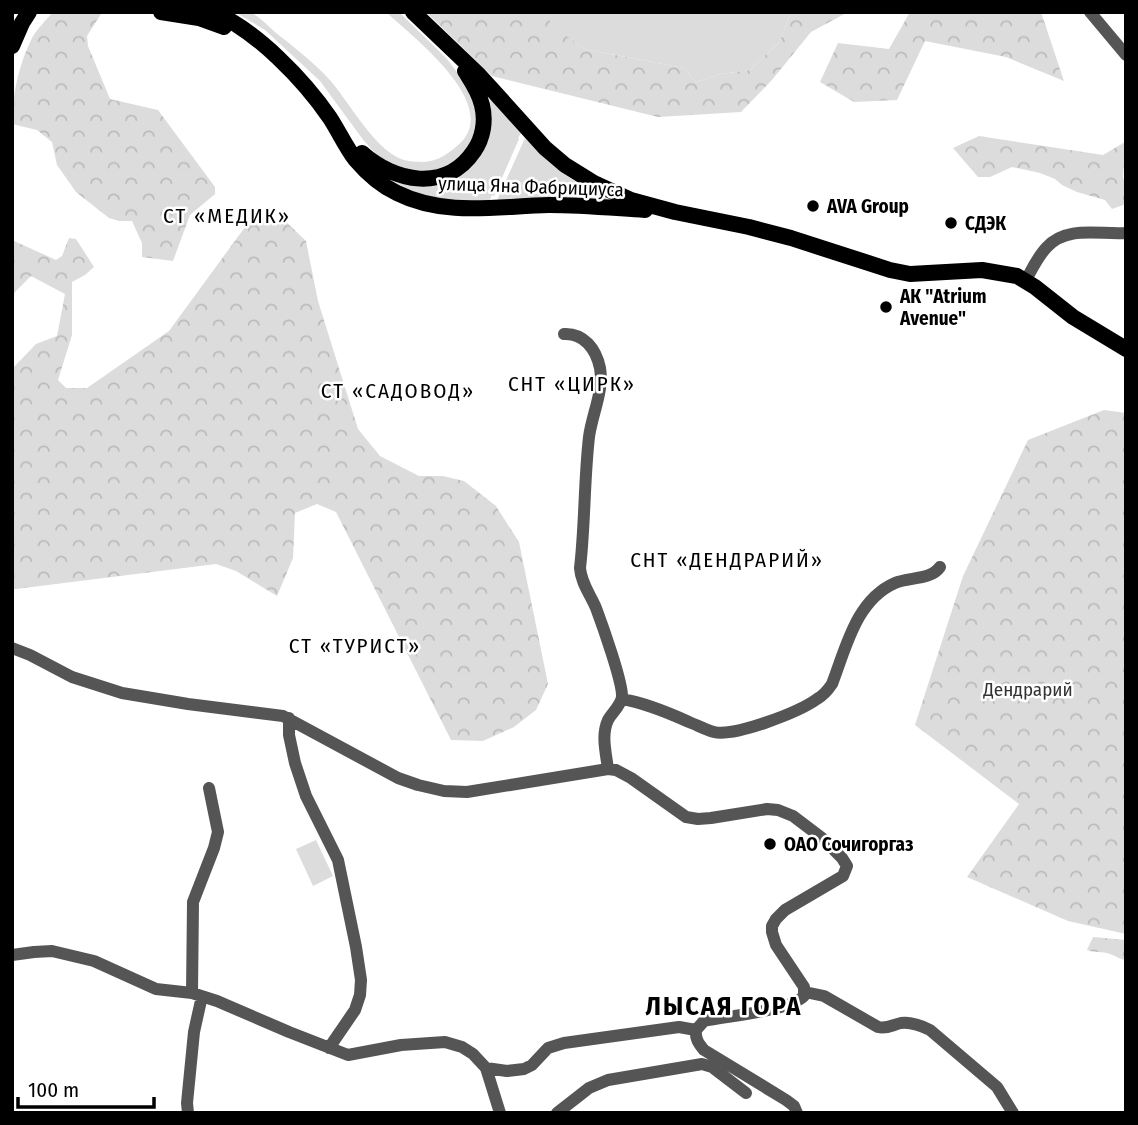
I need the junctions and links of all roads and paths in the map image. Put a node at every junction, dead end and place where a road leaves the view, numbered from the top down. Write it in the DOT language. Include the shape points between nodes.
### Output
graph roads {
  1 [pos="14,12"];
  2 [pos="29,12"];
  3 [pos="161,12"];
  4 [pos="213,12"];
  5 [pos="412,12"];
  6 [pos="1090,12"];
  7 [pos="12,20"];
  8 [pos="12,46"];
  9 [pos="448,46"];
  10 [pos="275,55"];
  11 [pos="1126,55"];
  12 [pos="329,117"];
  13 [pos="675,212"];
  14 [pos="1126,233"];
  15 [pos="1026,280"];
  16 [pos="564,334"];
  17 [pos="1126,349"];
  18 [pos="940,566"];
  19 [pos="12,648"];
  20 [pos="622,699"];
  21 [pos="289,718"];
  22 [pos="608,768"];
  23 [pos="209,788"];
  24 [pos="12,955"];
  25 [pos="805,992"];
  26 [pos="197,995"];
  27 [pos="696,1030"];
  28 [pos="329,1048"];
  29 [pos="486,1068"];
  30 [pos="746,1093"];
  31 [pos="188,1113"];
  32 [pos="500,1113"];
  33 [pos="557,1113"];
  34 [pos="797,1113"];
  35 [pos="1013,1113"];
  1 -- 7 [label="main road"];
  2 -- 8 [label="main road"];
  3 -- 10 [label="main road" via="234,30"];
  4 -- 10 [label="main road, улица Яна Фабрициуса" via="235,22"];
  5 -- 9 [label="main road, улица Яна Фабрициуса"];
  6 -- 11 [label="street"];
  9 -- 12 [label="main road" via="478,93 484,121 477,147 453,171 423,179 383,169"];
  9 -- 13 [label="main road, улица Яна Фабрициуса" via="565,164 631,200"];
  10 -- 12 [label="main road, улица Яна Фабрициуса"];
  12 -- 13 [label="main road, улица Яна Фабрициуса" via="356,160 394,192 415,201 464,209 569,205"];
  13 -- 15 [label="main road, улица Яна Фабрициуса" via="791,238 910,274 982,270"];
  14 -- 15 [label="street" via="1074,233 1056,239"];
  15 -- 17 [label="main road, улица Яна Фабрициуса" via="1073,317"];
  16 -- 20 [label="street" via="589,343 599,366 601,380 588,448 580,575 608,644"];
  18 -- 20 [label="street" via="934,573 898,582 872,597 827,692 793,712 723,733"];
  19 -- 21 [label="street" via="72,677 122,693"];
  20 -- 22 [label="street" via="605,728"];
  21 -- 22 [label="street" via="398,778 444,791 479,791"];
  21 -- 28 [label="street" via="295,763 306,796 338,860 361,980 355,1010"];
  22 -- 25 [label="street" via="631,778 686,817 778,810 822,838 846,862 843,876 785,911 772,926 776,945"];
  23 -- 26 [label="street" via="218,832 193,902"];
  24 -- 26 [label="street" via="65,954 94,961 156,989"];
  25 -- 27 [label="street" via="798,1002 704,1021"];
  25 -- 35 [label="street" via="824,996 878,1027 901,1023 930,1030 997,1087"];
  26 -- 28 [label="street"];
  26 -- 31 [label="street"];
  27 -- 29 [label="street" via="679,1027 564,1043 548,1048 524,1069"];
  27 -- 34 [label="street" via="704,1050 786,1100"];
  28 -- 29 [label="street" via="348,1055 445,1042 472,1054"];
  29 -- 32 [label="street"];
  30 -- 33 [label="street" via="702,1064 608,1080 589,1087"];
}
